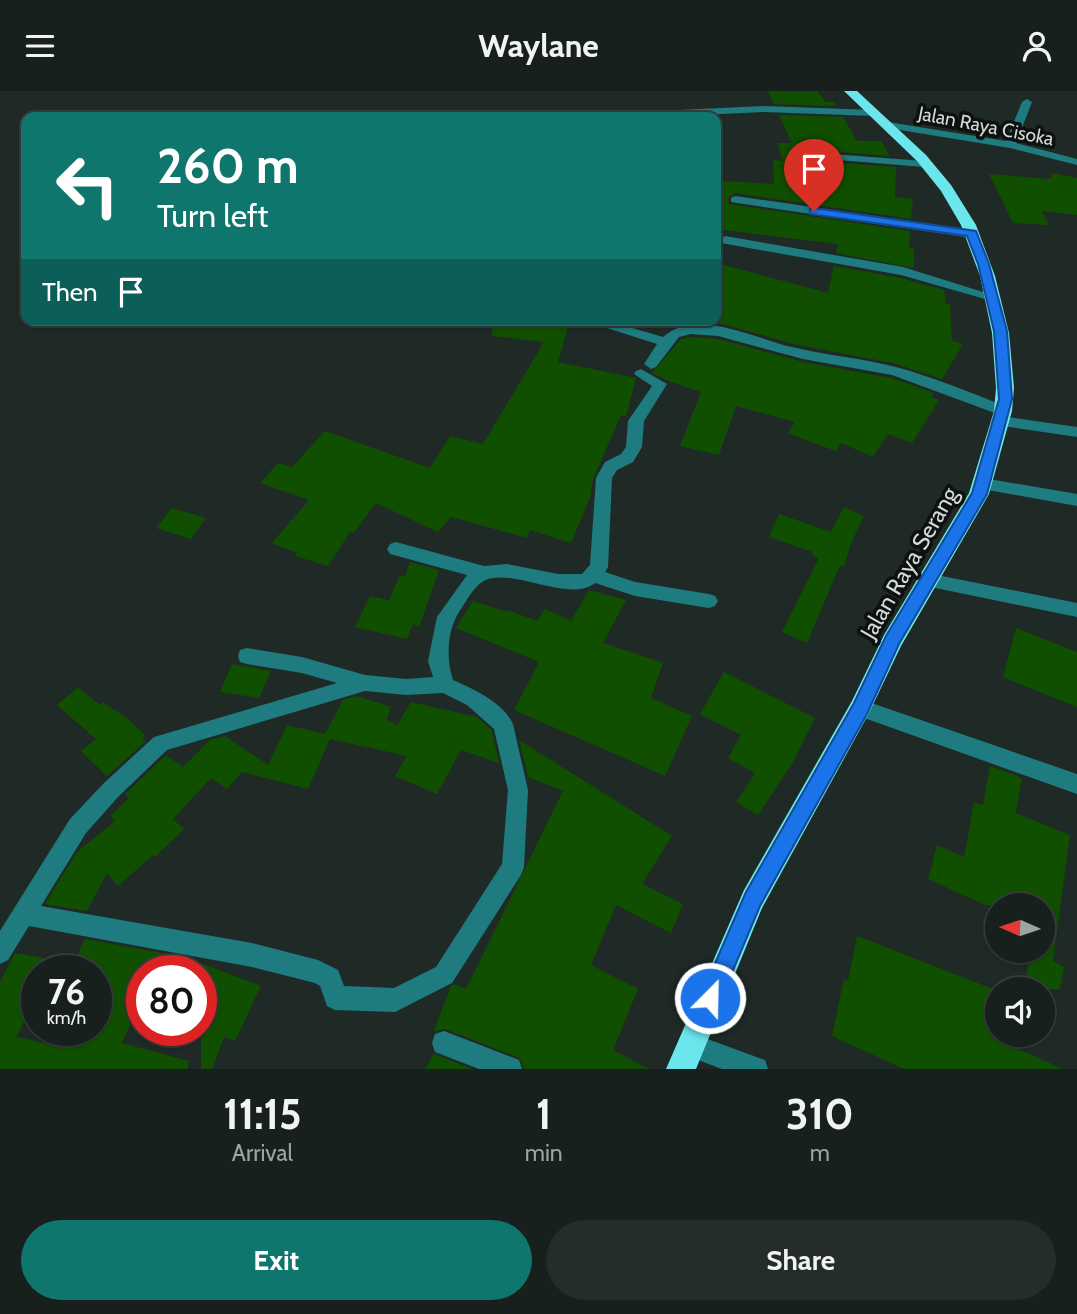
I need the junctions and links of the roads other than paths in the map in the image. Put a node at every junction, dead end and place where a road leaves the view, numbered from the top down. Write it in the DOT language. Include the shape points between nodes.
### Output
graph roads {
  1 [pos="850,91"];
  2 [pos="1027,102"];
  3 [pos="700,112"];
  4 [pos="881,119"];
  5 [pos="1010,145"];
  6 [pos="805,155"];
  7 [pos="1077,162"];
  8 [pos="924,164"];
  9 [pos="735,200"];
  10 [pos="972,234"];
  11 [pos="725,240"];
  12 [pos="992,297"];
  13 [pos="610,326"];
  14 [pos="666,342"];
  15 [pos="1002,416"];
  16 [pos="1077,432"];
  17 [pos="983,484"];
  18 [pos="1077,500"];
  19 [pos="396,549"];
  20 [pos="484,573"];
  21 [pos="592,575"];
  22 [pos="928,580"];
  23 [pos="709,601"];
  24 [pos="1077,610"];
  25 [pos="247,656"];
  26 [pos="365,683"];
  27 [pos="445,685"];
  28 [pos="860,708"];
  29 [pos="1077,785"];
  30 [pos="22,914"];
  31 [pos="0,952"];
  32 [pos="444,1043"];
  33 [pos="691,1045"];
  34 [pos="510,1069"];
  35 [pos="681,1069"];
  36 [pos="756,1069"];
  1 -- 4 [label="highway, Jalan Raya Serang"];
  2 -- 5 [label="street"];
  3 -- 4 [label="street, Jalan Raya Cisoka" via="764,109"];
  4 -- 5 [label="street, Jalan Raya Cisoka"];
  4 -- 8 [label="highway, Jalan Raya Serang"];
  5 -- 7 [label="street, Jalan Raya Cisoka"];
  6 -- 8 [label="street"];
  8 -- 10 [label="highway, Jalan Raya Serang" via="956,203"];
  9 -- 10 [label="street"];
  10 -- 12 [label="highway, Jalan Raya Serang"];
  11 -- 12 [label="street" via="903,271"];
  12 -- 15 [label="highway, Jalan Raya Serang" via="1000,331"];
  13 -- 14 [label="street"];
  14 -- 15 [label="street" via="677,332 696,329 726,334 907,375"];
  14 -- 21 [label="street" via="646,369 660,384 636,421 634,447 604,478 599,567"];
  15 -- 16 [label="street"];
  15 -- 17 [label="highway, Jalan Raya Serang"];
  17 -- 18 [label="street"];
  17 -- 22 [label="highway, Jalan Raya Serang"];
  19 -- 20 [label="street"];
  20 -- 21 [label="street" via="507,571 558,582 586,582"];
  20 -- 27 [label="street" via="470,582 446,617 437,661"];
  21 -- 23 [label="street" via="635,589"];
  22 -- 24 [label="street"];
  22 -- 28 [label="highway, Jalan Raya Serang"];
  25 -- 26 [label="street"];
  26 -- 27 [label="street"];
  26 -- 30 [label="street" via="161,743 78,826"];
  27 -- 30 [label="street" via="474,699 503,724 518,790 513,867 444,975 395,1000 335,998 330,978 318,972 252,955"];
  28 -- 29 [label="street"];
  28 -- 33 [label="highway, Jalan Raya Serang" via="753,899"];
  30 -- 31 [label="street"];
  32 -- 34 [label="street"];
  33 -- 35 [label="highway, Jalan Raya Serang"];
  33 -- 36 [label="street"];
}
